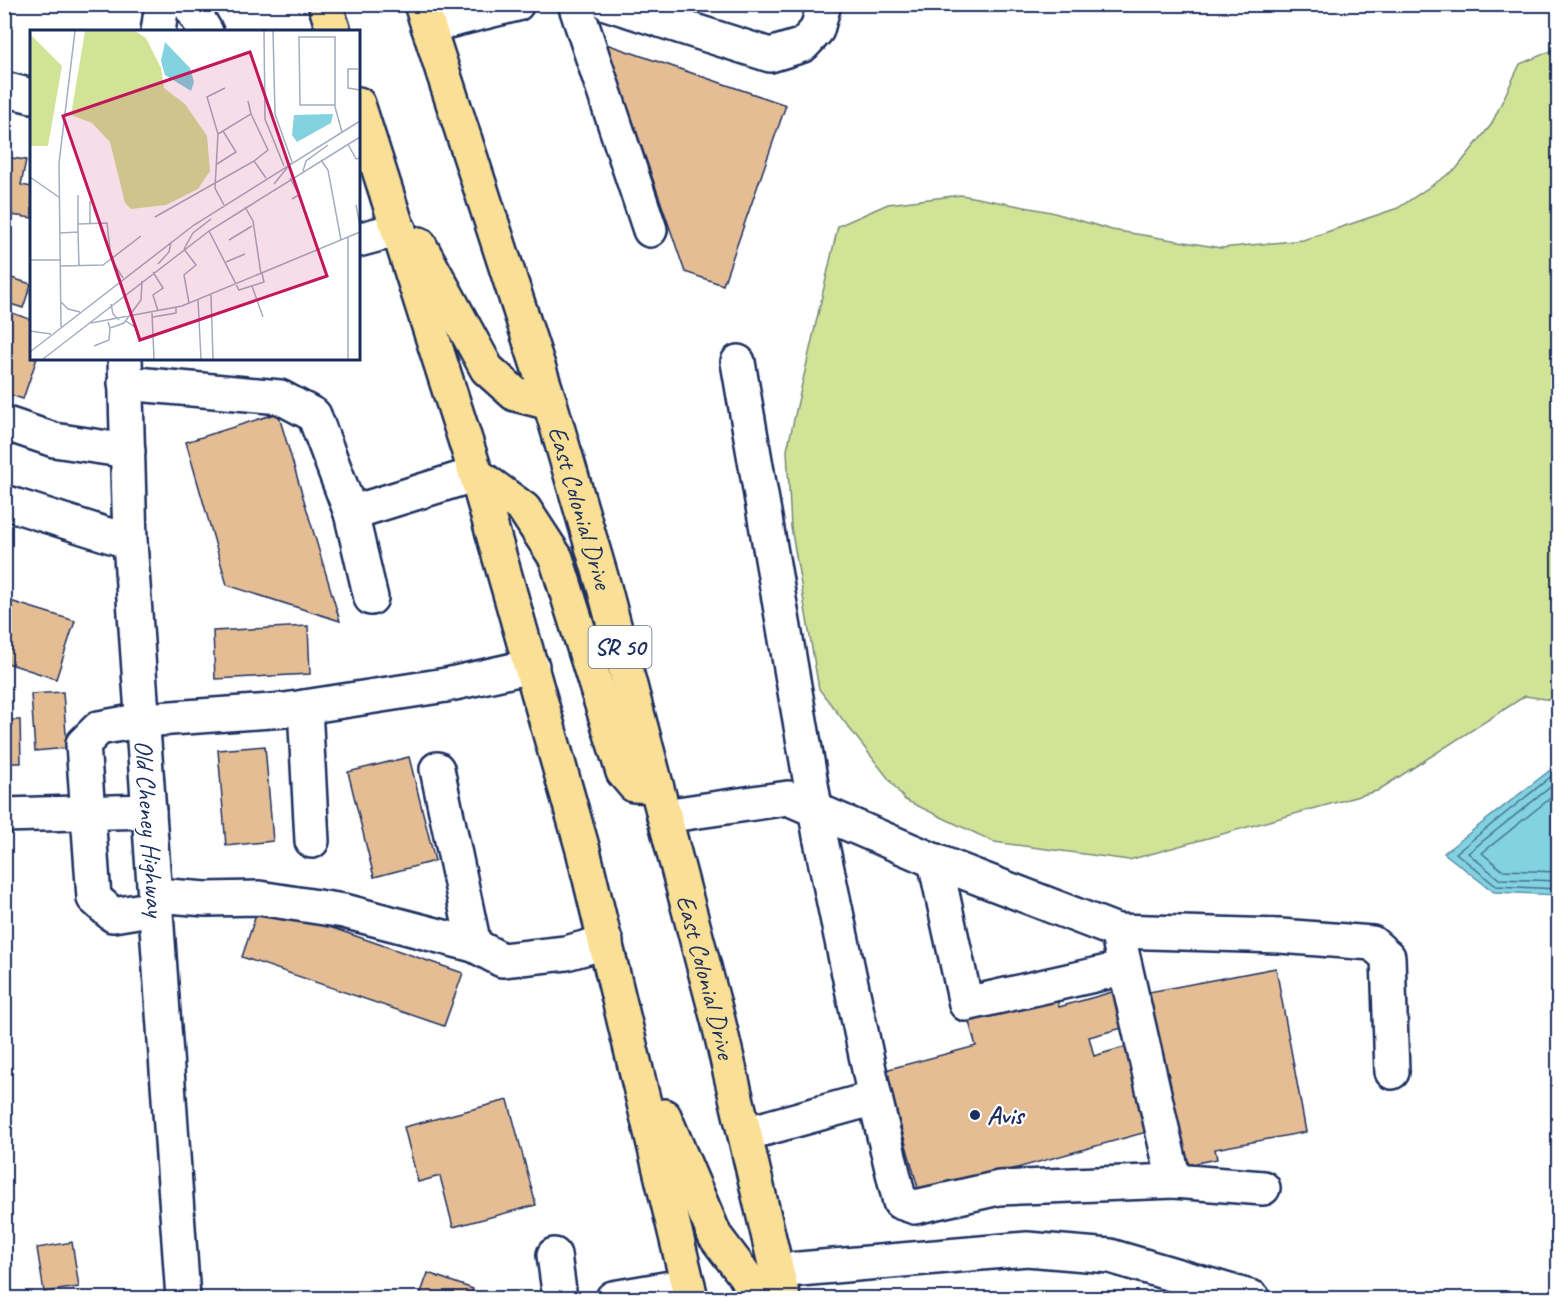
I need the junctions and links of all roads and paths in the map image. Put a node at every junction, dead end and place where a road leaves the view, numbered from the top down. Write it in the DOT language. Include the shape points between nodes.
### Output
graph roads {
  1 [pos="162,4"];
  2 [pos="189,4"];
  3 [pos="325,4"];
  4 [pos="517,4"];
  5 [pos="575,4"];
  6 [pos="609,4"];
  7 [pos="824,4"];
  8 [pos="425,15"];
  9 [pos="158,30"];
  10 [pos="205,30"];
  11 [pos="333,30"];
  12 [pos="4,89"];
  13 [pos="30,96"];
  14 [pos="360,115"];
  15 [pos="365,142"];
  16 [pos="384,180"];
  17 [pos="399,229"];
  18 [pos="650,230"];
  19 [pos="360,239"];
  20 [pos="738,362"];
  21 [pos="125,370"];
  22 [pos="550,403"];
  23 [pos="4,423"];
  24 [pos="128,451"];
  25 [pos="476,474"];
  26 [pos="4,502"];
  27 [pos="351,513"];
  28 [pos="130,542"];
  29 [pos="371,598"];
  30 [pos="532,666"];
  31 [pos="304,707"];
  32 [pos="143,720"];
  33 [pos="437,769"];
  34 [pos="660,801"];
  35 [pos="816,808"];
  36 [pos="149,811"];
  37 [pos="87,814"];
  38 [pos="4,815"];
  39 [pos="312,841"];
  40 [pos="935,861"];
  41 [pos="155,902"];
  42 [pos="1117,932"];
  43 [pos="606,942"];
  44 [pos="474,945"];
  45 [pos="1125,968"];
  46 [pos="630,1035"];
  47 [pos="1392,1072"];
  48 [pos="875,1098"];
  49 [pos="745,1134"];
  50 [pos="1174,1181"];
  51 [pos="1263,1188"];
  52 [pos="554,1255"];
  53 [pos="774,1289"];
  54 [pos="689,1292"];
  55 [pos="183,1299"];
  56 [pos="560,1299"];
  57 [pos="613,1299"];
  58 [pos="1253,1299"];
  1 -- 9 [label="street"];
  2 -- 10 [label="street"];
  3 -- 11 [label="highway"];
  4 -- 8 [label="street"];
  5 -- 18 [label="street"];
  6 -- 7 [label="street" via="770,55 803,45 817,30"];
  8 -- 22 [label="highway, East Colonial Drive / SR 50"];
  12 -- 13 [label="street"];
  14 -- 15 [label="highway"];
  15 -- 16 [label="highway"];
  16 -- 17 [label="highway"];
  16 -- 22 [label="highway" via="488,369 515,394"];
  17 -- 19 [label="street"];
  17 -- 25 [label="highway"];
  20 -- 35 [label="street"];
  21 -- 24 [label="street, Old Cheney Highway"];
  21 -- 27 [label="street" via="280,397 314,415"];
  22 -- 34 [label="highway, East Colonial Drive / SR 50" via="604,587"];
  23 -- 24 [label="street" via="54,440"];
  24 -- 28 [label="street, Old Cheney Highway"];
  25 -- 27 [label="street"];
  25 -- 30 [label="highway"];
  25 -- 34 [label="highway" via="524,509 556,558 623,772 634,785"];
  26 -- 28 [label="street"];
  27 -- 29 [label="street"];
  28 -- 32 [label="street, Old Cheney Highway"];
  30 -- 31 [label="street" via="446,686"];
  30 -- 43 [label="highway"];
  31 -- 32 [label="street"];
  31 -- 39 [label="street"];
  32 -- 36 [label="street, Old Cheney Highway"];
  32 -- 37 [label="street" via="99,728 83,744"];
  33 -- 44 [label="street"];
  34 -- 35 [label="street" via="788,798"];
  34 -- 49 [label="highway, East Colonial Drive / SR 50"];
  35 -- 40 [label="street"];
  35 -- 48 [label="street"];
  36 -- 37 [label="street"];
  36 -- 41 [label="street, Old Cheney Highway"];
  37 -- 38 [label="street"];
  37 -- 41 [label="street" via="94,898 113,915"];
  40 -- 42 [label="street"];
  40 -- 45 [label="street" via="966,1004"];
  41 -- 44 [label="street" via="259,898 344,911"];
  41 -- 55 [label="street, Old Cheney Highway"];
  42 -- 45 [label="street"];
  42 -- 47 [label="street" via="1280,936 1372,943 1388,957"];
  43 -- 44 [label="street" via="566,953 502,960"];
  43 -- 46 [label="highway"];
  45 -- 50 [label="street"];
  46 -- 53 [label="highway" via="715,1236"];
  46 -- 54 [label="highway"];
  48 -- 49 [label="street"];
  48 -- 50 [label="street" via="900,1202 915,1207 999,1188"];
  49 -- 53 [label="highway, East Colonial Drive / SR 50"];
  50 -- 51 [label="street"];
  52 -- 56 [label="street"];
  53 -- 58 [label="street" via="1027,1249 1110,1256"];
  54 -- 57 [label="street"];
}
